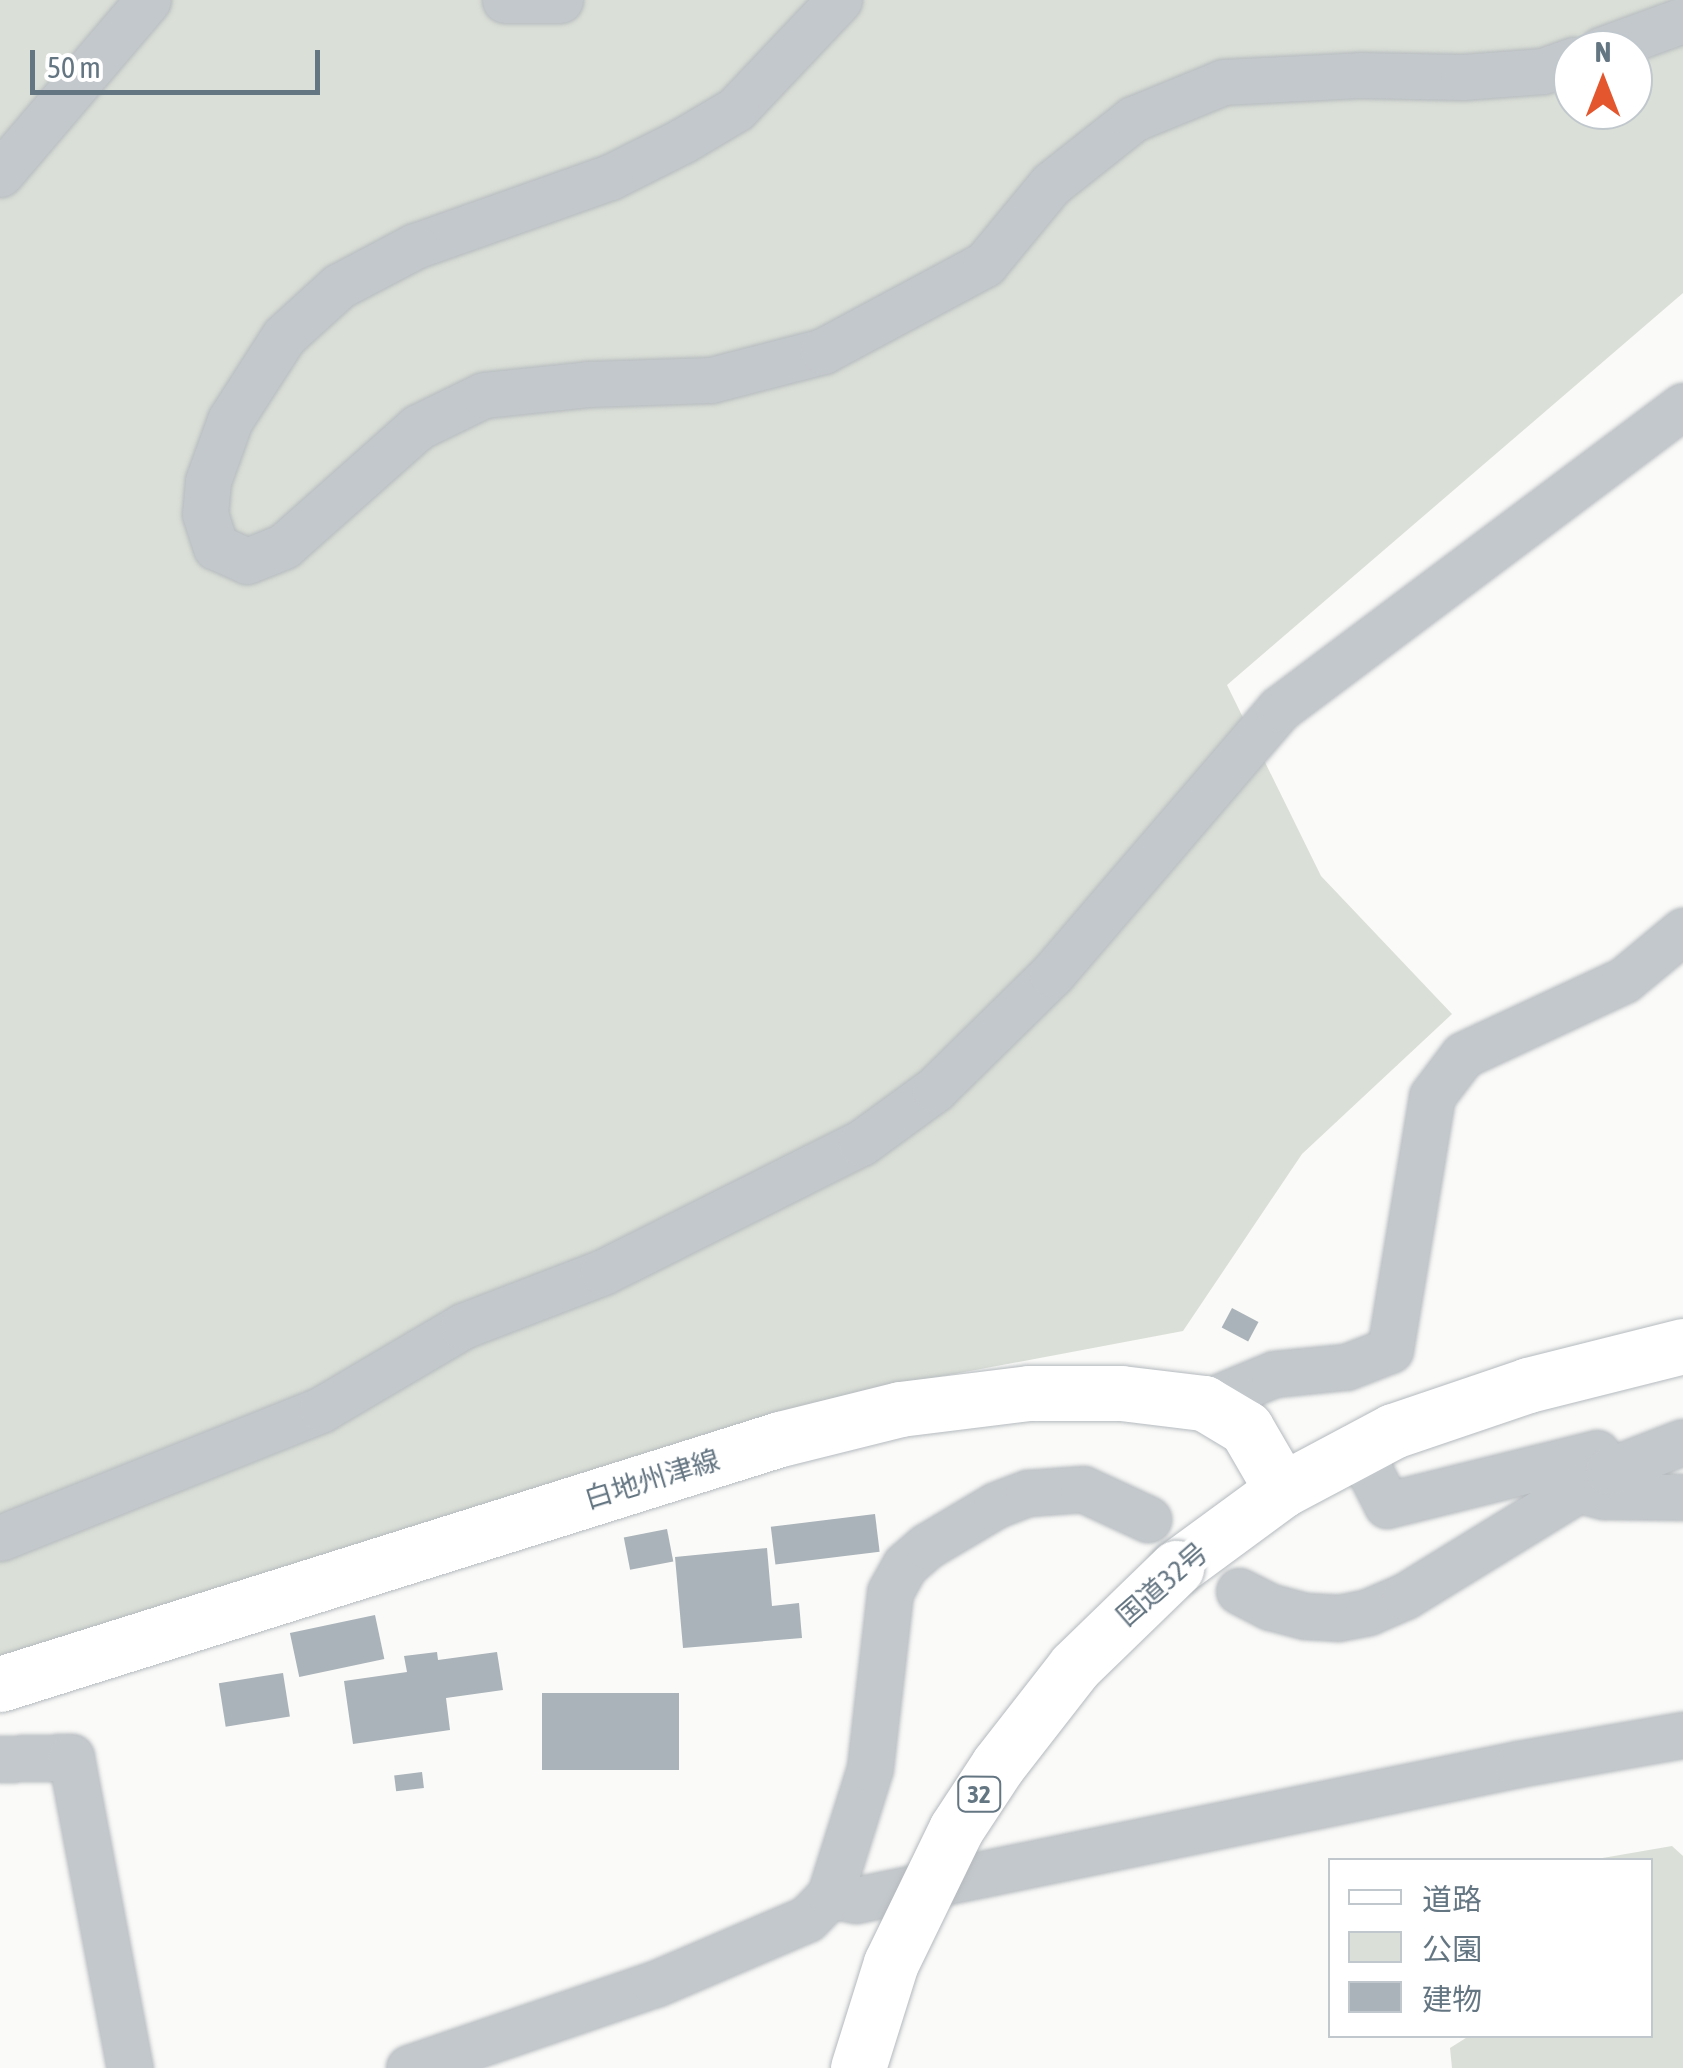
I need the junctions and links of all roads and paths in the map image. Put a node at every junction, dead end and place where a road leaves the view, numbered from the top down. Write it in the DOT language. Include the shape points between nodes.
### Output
graph roads {
  1 [pos="148,0"];
  2 [pos="505,0"];
  3 [pos="560,0"];
  4 [pos="839,0"];
  5 [pos="1683,20"];
  6 [pos="1653,31"];
  7 [pos="1553,67"];
  8 [pos="0,174"];
  9 [pos="1683,406"];
  10 [pos="1683,931"];
  11 [pos="1683,1346"];
  12 [pos="1204,1403"];
  13 [pos="1683,1442"];
  14 [pos="1358,1448"];
  15 [pos="1593,1480"];
  16 [pos="1282,1490"];
  17 [pos="1683,1498"];
  18 [pos="1148,1520"];
  19 [pos="0,1538"];
  20 [pos="1239,1591"];
  21 [pos="0,1684"];
  22 [pos="1683,1736"];
  23 [pos="0,1759"];
  24 [pos="830,1895"];
  25 [pos="130,2068"];
  26 [pos="409,2068"];
  27 [pos="858,2068"];
  1 -- 8 [label="street"];
  2 -- 3 [label="street"];
  4 -- 7 [label="street" via="736,108 682,141 610,177 415,246 339,286 284,336 230,420 204,514 216,547 247,561 284,546 418,427 484,395 711,380 824,351 985,264 1051,184 1133,119 1223,82 1478,76"];
  5 -- 6 [label="street"];
  9 -- 19 [label="street" via="1279,709 1052,974 935,1089 861,1142 603,1272 463,1326 322,1409"];
  10 -- 12 [label="street" via="1624,980 1462,1055 1432,1096 1390,1350 1346,1367 1274,1374"];
  11 -- 14 [label="main road, 国道32号 / 32" via="1528,1385"];
  12 -- 16 [label="main road, 白地州津線" via="1246,1428"];
  12 -- 21 [label="main road, 白地州津線" via="1120,1393 1029,1393 900,1409 780,1438"];
  13 -- 15 [label="street"];
  14 -- 15 [label="street" via="1387,1505 1597,1453"];
  14 -- 16 [label="main road, 国道32号 / 32"];
  15 -- 17 [label="street" via="1604,1496"];
  15 -- 20 [label="street" via="1406,1596 1368,1612 1306,1616"];
  16 -- 27 [label="main road, 国道32号 / 32, bridge" via="1176,1568 1074,1666 998,1764 956,1830 891,1963"];
  18 -- 24 [label="street" via="1083,1488 1028,1493 982,1513 905,1565 890,1592 870,1768"];
  22 -- 24 [label="street" via="856,1900"];
  23 -- 25 [label="street" via="71,1757"];
  24 -- 26 [label="street" via="807,1919 654,1984"];
}
